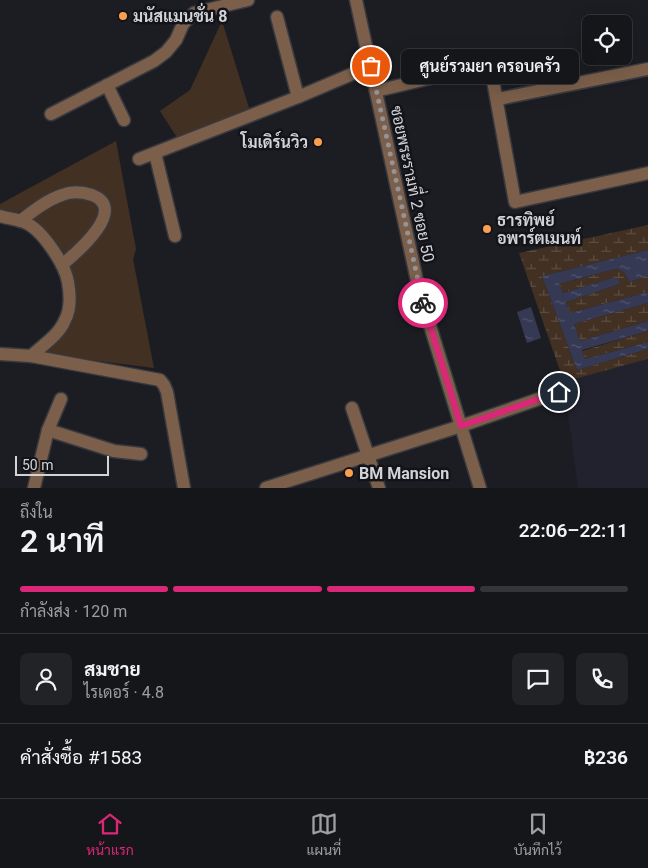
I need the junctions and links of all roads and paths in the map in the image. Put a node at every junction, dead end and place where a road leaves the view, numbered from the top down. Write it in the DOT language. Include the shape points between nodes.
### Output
graph roads {
  1 [pos="248,0"];
  2 [pos="356,0"];
  3 [pos="277,18"];
  4 [pos="371,66"];
  5 [pos="648,69"];
  6 [pos="107,85"];
  7 [pos="376,90"];
  8 [pos="298,97"];
  9 [pos="498,99"];
  10 [pos="51,114"];
  11 [pos="124,120"];
  12 [pos="155,153"];
  13 [pos="139,159"];
  14 [pos="648,173"];
  15 [pos="0,216"];
  16 [pos="20,221"];
  17 [pos="175,236"];
  18 [pos="62,265"];
  19 [pos="0,354"];
  20 [pos="30,356"];
  21 [pos="559,392"];
  22 [pos="61,399"];
  23 [pos="352,408"];
  24 [pos="461,426"];
  25 [pos="48,430"];
  26 [pos="141,454"];
  27 [pos="368,456"];
  28 [pos="34,488"];
  29 [pos="184,488"];
  30 [pos="266,488"];
  31 [pos="379,488"];
  32 [pos="480,488"];
  1 -- 6 [label="street" via="194,13 183,24 166,52"];
  2 -- 4 [label="street, ซอยพระรามที่ 2 ซอย 50"];
  3 -- 8 [label="street"];
  4 -- 7 [label="street, ซอยพระรามที่ 2 ซอย 50"];
  4 -- 8 [label="street"];
  5 -- 9 [label="street"];
  6 -- 10 [label="street"];
  6 -- 11 [label="street"];
  7 -- 9 [label="street" via="490,64"];
  7 -- 24 [label="street, ซอยพระรามที่ 2 ซอย 50" via="419,290"];
  8 -- 12 [label="street"];
  9 -- 14 [label="street" via="515,202"];
  12 -- 13 [label="street"];
  12 -- 17 [label="street"];
  15 -- 16 [label="street"];
  16 -- 18 [label="street" via="41,234"];
  16 -- 18 [label="street" via="71,192 101,199 105,210 99,227"];
  18 -- 20 [label="street" via="68,280 70,303 66,320"];
  19 -- 20 [label="street"];
  20 -- 29 [label="street" via="160,380 167,392"];
  21 -- 24 [label="street"];
  22 -- 25 [label="street"];
  23 -- 27 [label="street"];
  24 -- 27 [label="street"];
  24 -- 32 [label="street, ซอยพระรามที่ 2 ซอย 50"];
  25 -- 26 [label="street" via="114,451"];
  25 -- 28 [label="street"];
  27 -- 30 [label="street"];
  27 -- 31 [label="street"];
}
